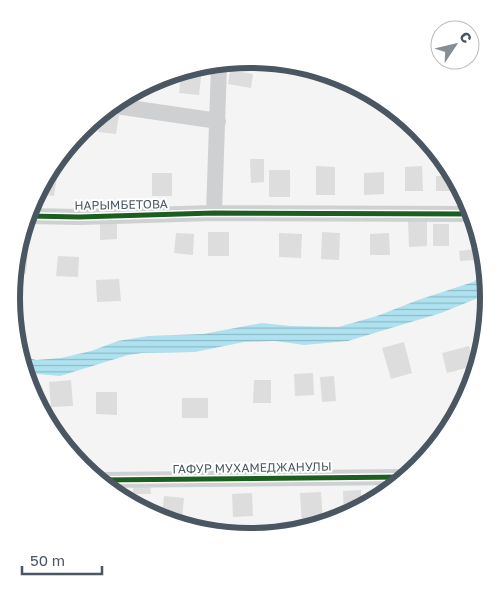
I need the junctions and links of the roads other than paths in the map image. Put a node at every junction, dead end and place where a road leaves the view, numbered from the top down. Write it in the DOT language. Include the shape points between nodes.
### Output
graph roads {
  1 [pos="219,70"];
  2 [pos="122,107"];
  3 [pos="218,120"];
  4 [pos="214,213"];
  5 [pos="464,214"];
  6 [pos="35,216"];
  7 [pos="394,477"];
  8 [pos="110,480"];
  1 -- 3 [label="street"];
  2 -- 3 [label="street"];
  3 -- 4 [label="street"];
  4 -- 5 [label="street, НАРЫМБЕТОВА"];
  4 -- 6 [label="street, НАРЫМБЕТОВА"];
  7 -- 8 [label="street, ГАФУР МУХАМЕДЖАНУЛЫ"];
}
